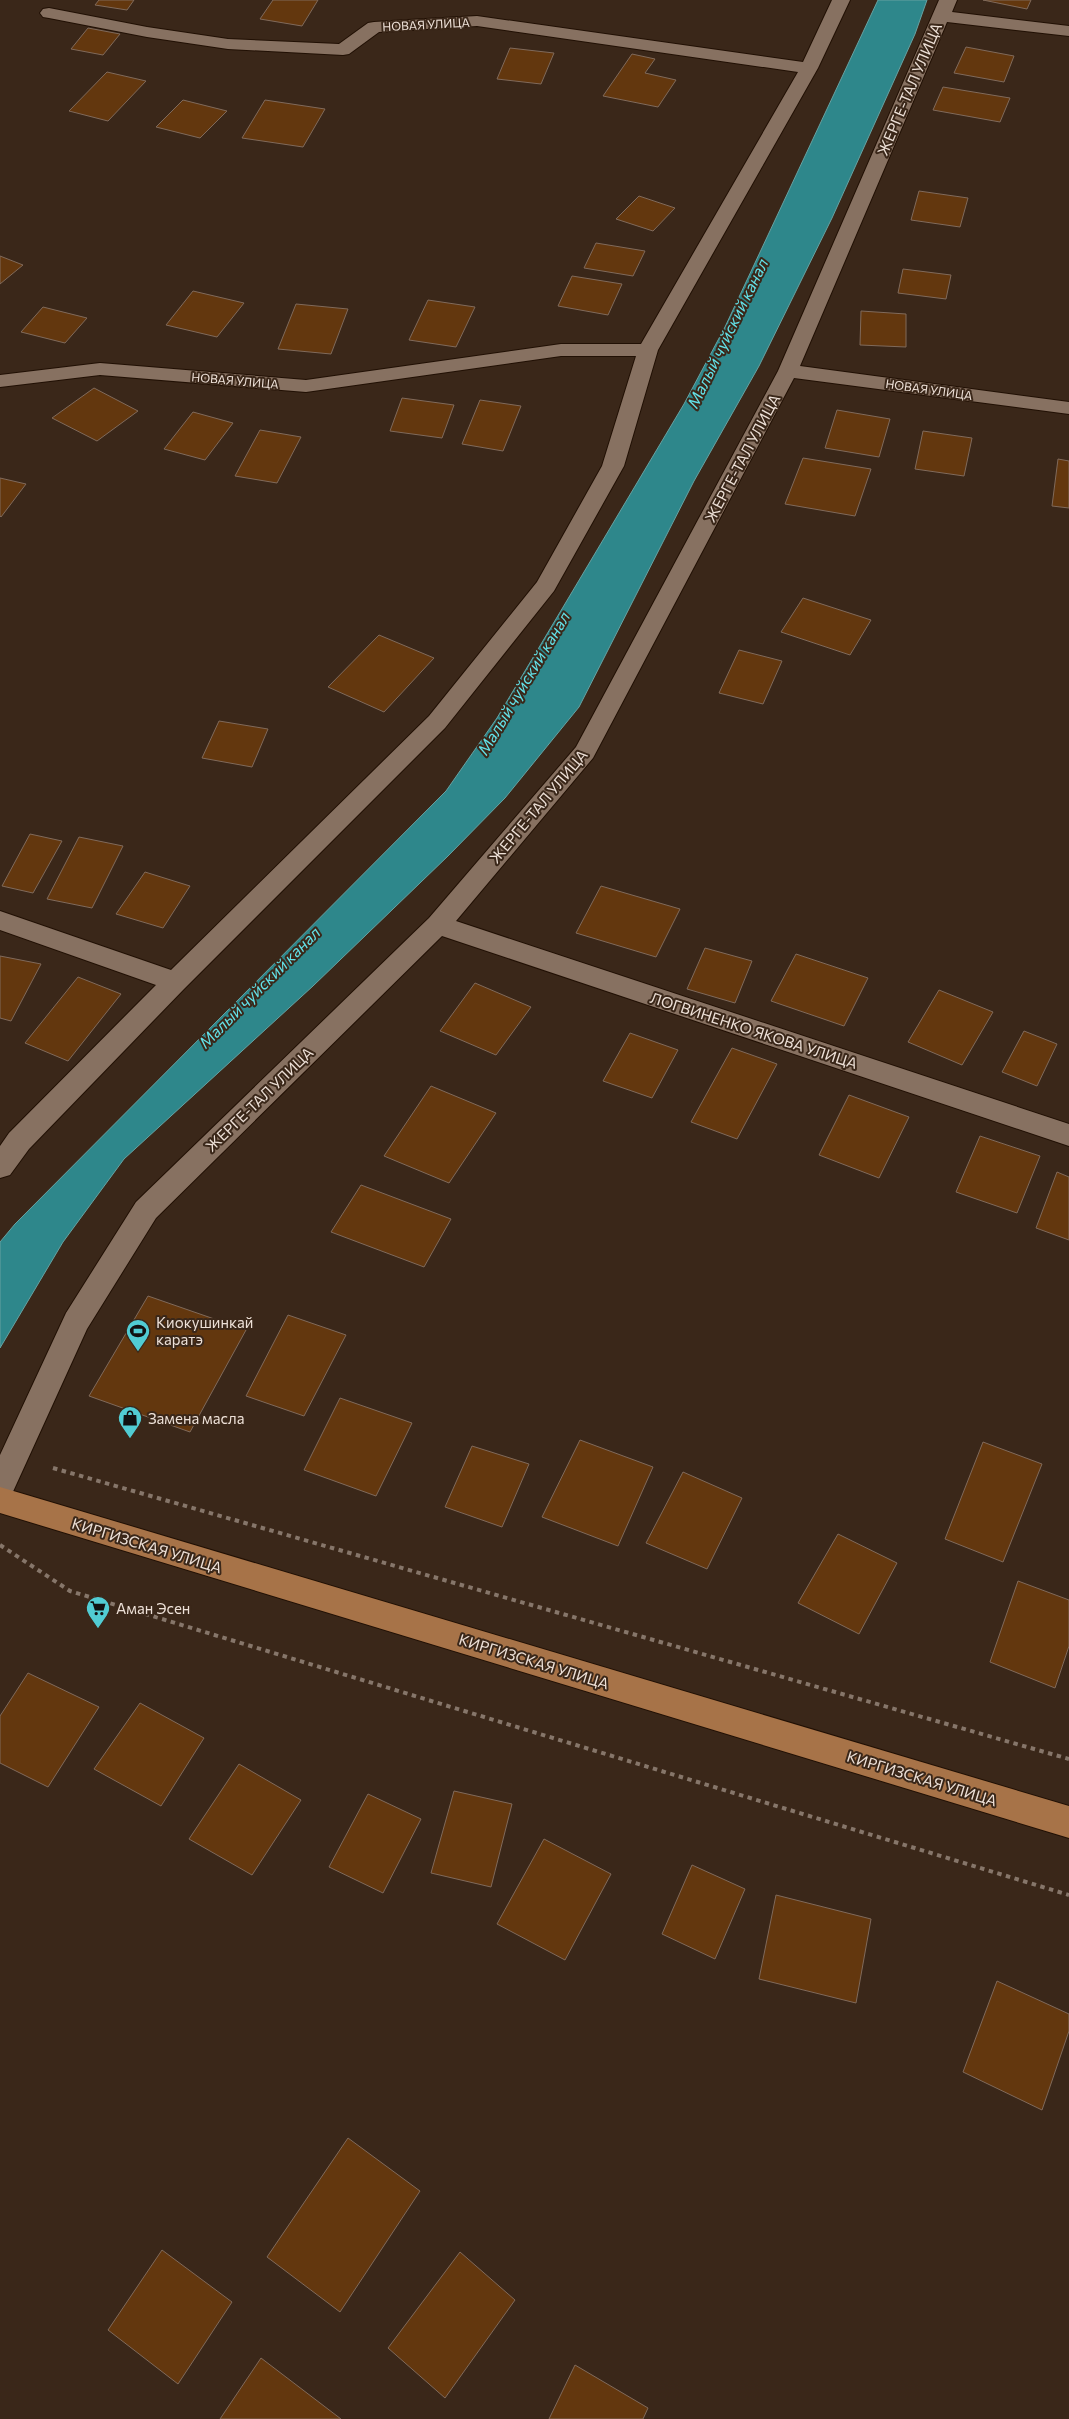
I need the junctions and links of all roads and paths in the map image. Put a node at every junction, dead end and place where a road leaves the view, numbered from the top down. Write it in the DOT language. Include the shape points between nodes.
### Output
graph roads {
  1 [pos="841,0"];
  2 [pos="944,8"];
  3 [pos="49,14"];
  4 [pos="1069,31"];
  5 [pos="809,68"];
  6 [pos="648,350"];
  7 [pos="788,371"];
  8 [pos="0,380"];
  9 [pos="1069,408"];
  10 [pos="0,920"];
  11 [pos="438,926"];
  12 [pos="175,982"];
  13 [pos="1069,1135"];
  14 [pos="0,1167"];
  15 [pos="14,1457"];
  16 [pos="0,1487"];
  17 [pos="0,1500"];
  18 [pos="0,1545"];
  19 [pos="1069,1759"];
  20 [pos="1069,1822"];
  21 [pos="1069,1894"];
  1 -- 5 [label="street"];
  2 -- 4 [label="street"];
  2 -- 7 [label="street, ЖЕРГЕ-ТАЛ УЛИЦА"];
  3 -- 5 [label="street, НОВАЯ УЛИЦА" via="228,44 343,50 374,27 477,21"];
  5 -- 6 [label="street"];
  6 -- 8 [label="street, НОВАЯ УЛИЦА" via="561,350 306,386 100,369"];
  6 -- 12 [label="street" via="613,466 546,586 437,722"];
  7 -- 9 [label="street, НОВАЯ УЛИЦА"];
  7 -- 11 [label="street, ЖЕРГЕ-ТАЛ УЛИЦА" via="584,752"];
  10 -- 12 [label="street"];
  11 -- 13 [label="street, ЛОГВИНЕНКО ЯКОВА УЛИЦА"];
  11 -- 15 [label="street, ЖЕРГЕ-ТАЛ УЛИЦА" via="146,1210 76,1322"];
  12 -- 14 [label="street" via="19,1141"];
  15 -- 16 [label="street, ЖЕРГЕ-ТАЛ УЛИЦА"];
  15 -- 19 [label="path"];
  17 -- 20 [label="main road, КИРГИЗСКАЯ УЛИЦА"];
  18 -- 21 [label="path" via="70,1591"];
}
